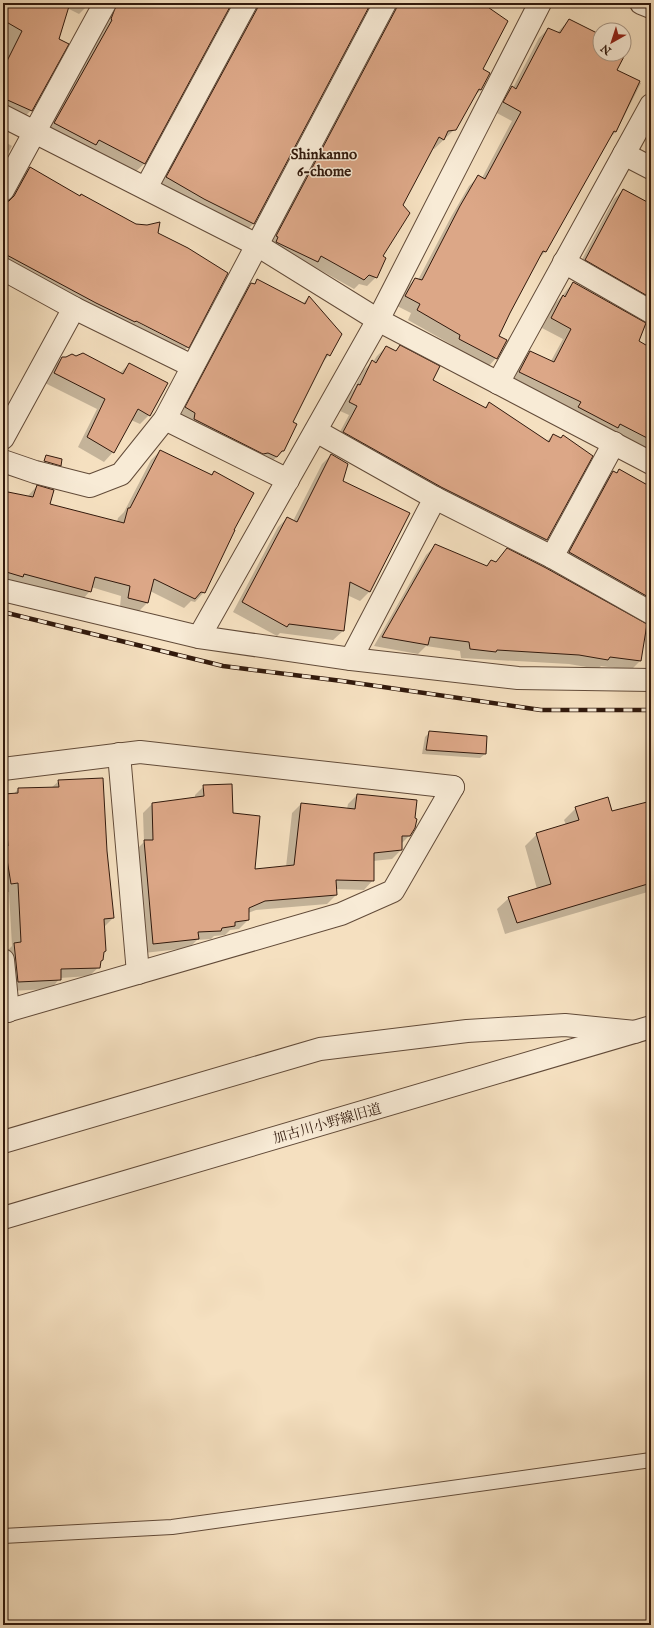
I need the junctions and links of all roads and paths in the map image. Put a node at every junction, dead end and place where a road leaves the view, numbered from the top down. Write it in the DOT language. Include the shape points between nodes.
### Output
graph roads {
  1 [pos="105,3"];
  2 [pos="246,3"];
  3 [pos="385,3"];
  4 [pos="540,3"];
  5 [pos="640,3"];
  6 [pos="651,7"];
  7 [pos="651,105"];
  8 [pos="3,116"];
  9 [pos="34,133"];
  10 [pos="624,154"];
  11 [pos="651,168"];
  12 [pos="146,188"];
  13 [pos="3,190"];
  14 [pos="257,245"];
  15 [pos="564,262"];
  16 [pos="3,269"];
  17 [pos="74,308"];
  18 [pos="651,312"];
  19 [pos="378,320"];
  20 [pos="192,366"];
  21 [pos="498,383"];
  22 [pos="165,419"];
  23 [pos="316,431"];
  24 [pos="3,438"];
  25 [pos="614,443"];
  26 [pos="3,461"];
  27 [pos="651,463"];
  28 [pos="288,480"];
  29 [pos="435,498"];
  30 [pos="552,557"];
  31 [pos="3,590"];
  32 [pos="651,613"];
  33 [pos="199,637"];
  34 [pos="351,659"];
  35 [pos="651,680"];
  36 [pos="119,754"];
  37 [pos="3,769"];
  38 [pos="3,960"];
  39 [pos="138,973"];
  40 [pos="6,1012"];
  41 [pos="644,1030"];
  42 [pos="3,1142"];
  43 [pos="3,1218"];
  44 [pos="651,1460"];
  45 [pos="3,1536"];
  1 -- 9 [label="street"];
  2 -- 12 [label="street"];
  3 -- 14 [label="street"];
  4 -- 19 [label="street"];
  5 -- 6 [label="street"];
  7 -- 10 [label="street"];
  8 -- 9 [label="street"];
  9 -- 12 [label="street"];
  9 -- 13 [label="street"];
  10 -- 11 [label="street"];
  10 -- 15 [label="street"];
  12 -- 14 [label="street"];
  14 -- 19 [label="street"];
  14 -- 20 [label="street"];
  15 -- 18 [label="street"];
  15 -- 21 [label="street"];
  16 -- 17 [label="street"];
  17 -- 20 [label="street"];
  17 -- 24 [label="street"];
  19 -- 21 [label="street"];
  19 -- 23 [label="street"];
  20 -- 22 [label="street"];
  21 -- 25 [label="street"];
  22 -- 26 [label="street" via="121,474 90,486"];
  22 -- 28 [label="street"];
  23 -- 28 [label="street"];
  23 -- 29 [label="street"];
  25 -- 27 [label="street"];
  25 -- 30 [label="street"];
  28 -- 33 [label="street"];
  29 -- 30 [label="street"];
  29 -- 34 [label="street"];
  30 -- 32 [label="street"];
  31 -- 33 [label="street"];
  33 -- 34 [label="street"];
  34 -- 35 [label="street" via="518,678"];
  36 -- 37 [label="street"];
  36 -- 39 [label="street"];
  36 -- 39 [label="street" via="140,752 453,787 393,891 341,914"];
  38 -- 40 [label="street"];
  39 -- 40 [label="street"];
  41 -- 42 [label="street" via="565,1025 467,1031 320,1050"];
  41 -- 43 [label="street, 加古川小野線旧道"];
  44 -- 45 [label="lane" via="172,1526"];
}
